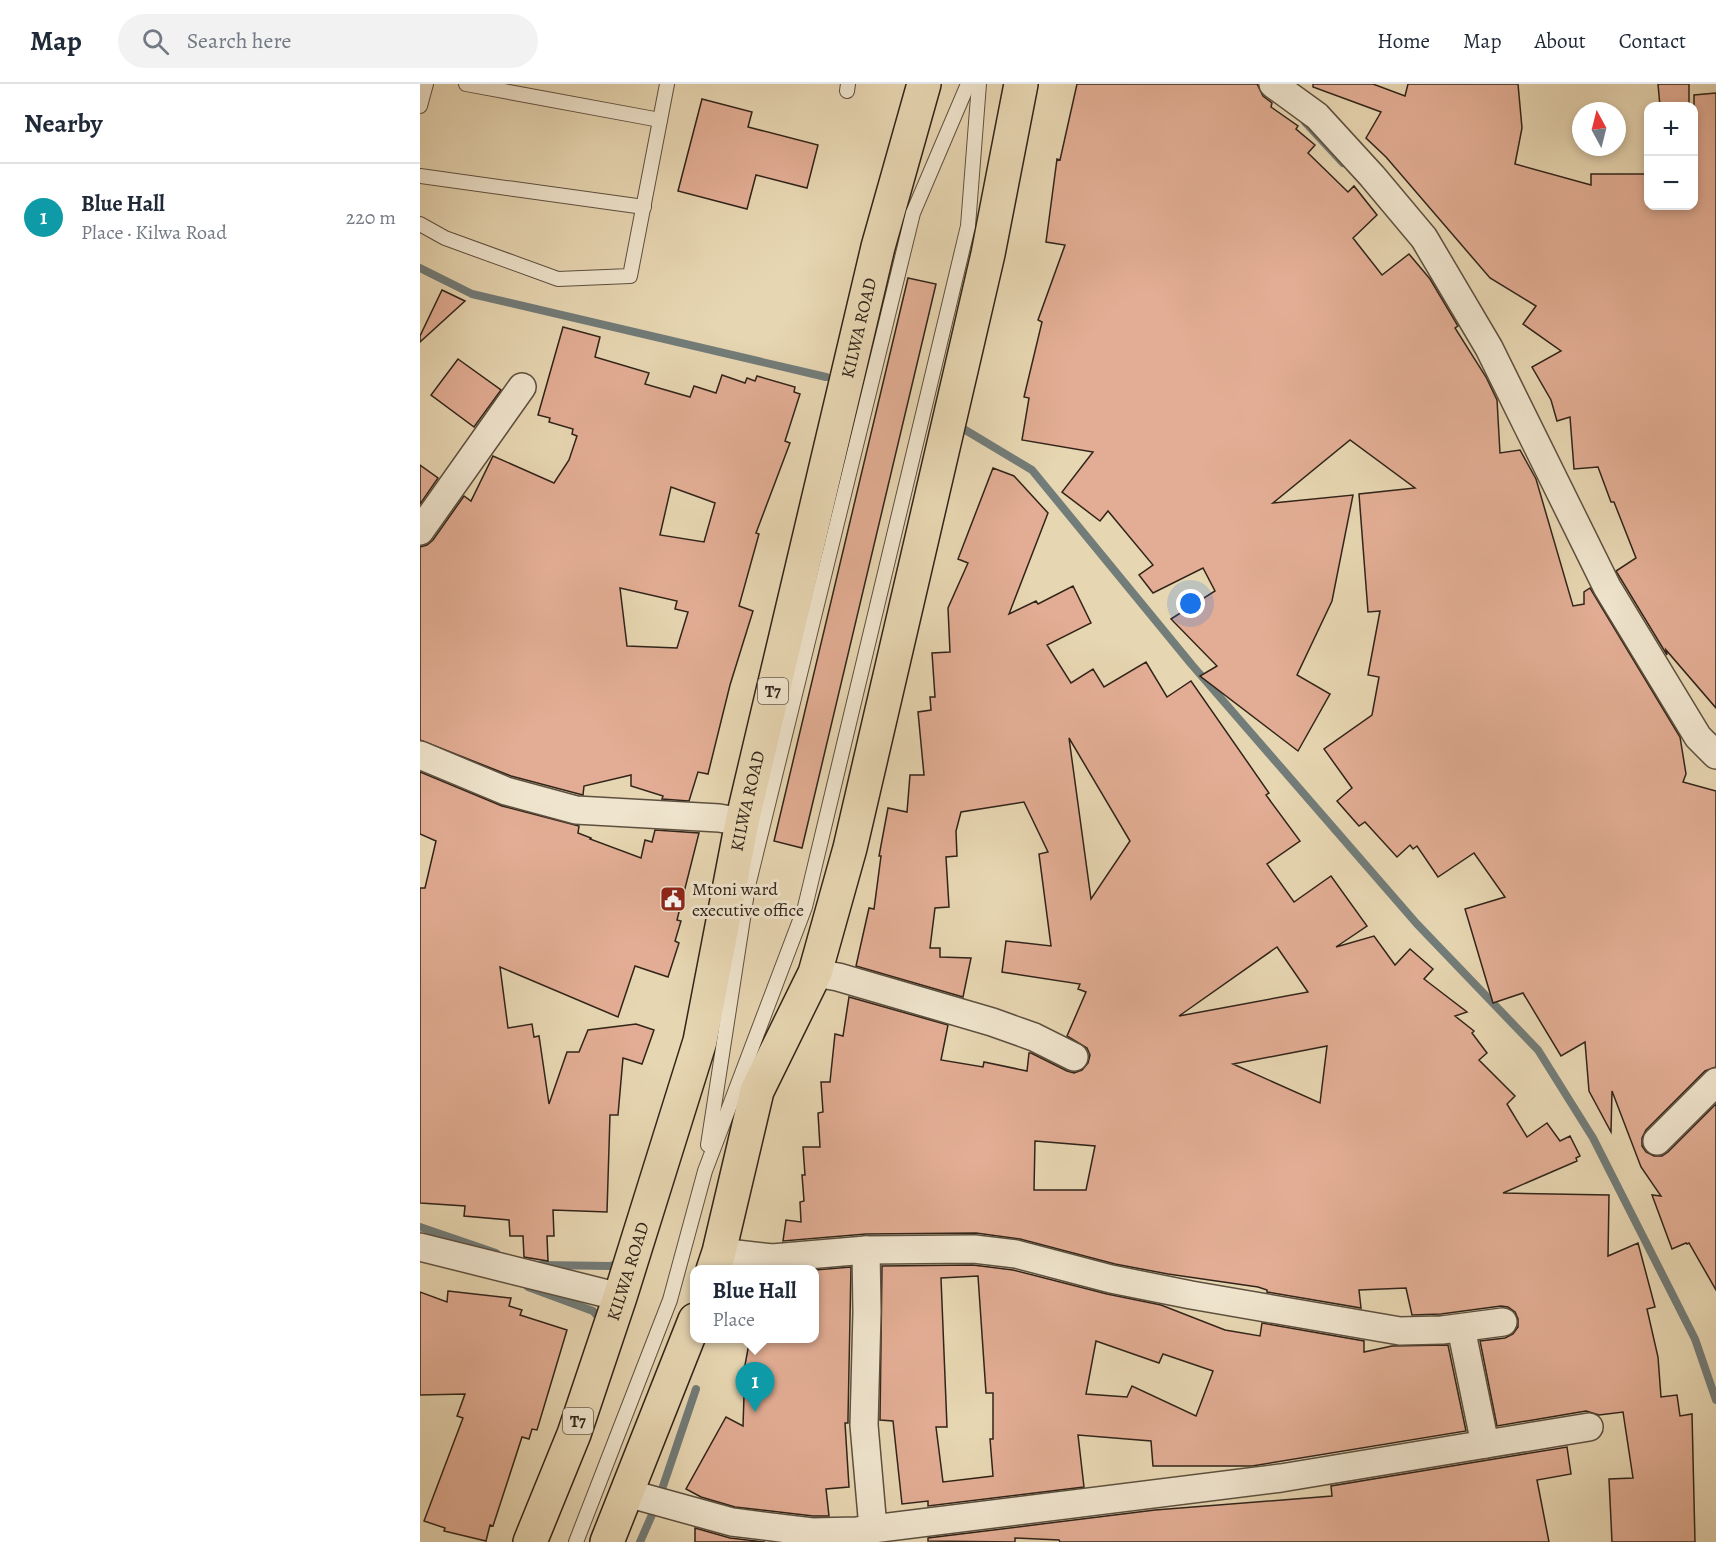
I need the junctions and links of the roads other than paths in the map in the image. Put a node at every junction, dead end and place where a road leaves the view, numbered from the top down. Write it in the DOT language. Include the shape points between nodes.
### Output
graph roads {
  1 [pos="426,84"];
  2 [pos="466,84"];
  3 [pos="667,84"];
  4 [pos="924,84"];
  5 [pos="968,84"];
  6 [pos="979,84"];
  7 [pos="1020,84"];
  8 [pos="1273,84"];
  9 [pos="420,106"];
  10 [pos="660,120"];
  11 [pos="420,176"];
  12 [pos="644,207"];
  13 [pos="420,224"];
  14 [pos="522,387"];
  15 [pos="420,531"];
  16 [pos="420,755"];
  17 [pos="1716,755"];
  18 [pos="742,822"];
  19 [pos="815,973"];
  20 [pos="1074,1057"];
  21 [pos="1716,1082"];
  22 [pos="1657,1141"];
  23 [pos="705,1171"];
  24 [pos="420,1247"];
  25 [pos="866,1250"];
  26 [pos="716,1260"];
  27 [pos="620,1297"];
  28 [pos="1503,1322"];
  29 [pos="1461,1328"];
  30 [pos="690,1333"];
  31 [pos="1589,1427"];
  32 [pos="1485,1444"];
  33 [pos="627,1492"];
  34 [pos="863,1534"];
  35 [pos="530,1542"];
  36 [pos="576,1542"];
  37 [pos="607,1542"];
  1 -- 9 [label="lane"];
  2 -- 10 [label="lane"];
  3 -- 10 [label="lane"];
  4 -- 18 [label="highway, KILWA ROAD / T7" via="878,247"];
  5 -- 23 [label="lane" via="913,213 747,886"];
  6 -- 23 [label="lane" via="968,226 805,907"];
  7 -- 19 [label="highway" via="988,254 850,848"];
  8 -- 17 [label="street" via="1317,116 1424,238 1489,348 1607,587 1698,737"];
  10 -- 12 [label="lane"];
  11 -- 12 [label="lane"];
  12 -- 13 [label="lane" via="630,276 623,277 558,279 445,238"];
  14 -- 15 [label="street"];
  16 -- 18 [label="street" via="506,791 576,810"];
  18 -- 27 [label="highway, KILWA ROAD / T7" via="700,1041"];
  19 -- 20 [label="street" via="992,1022"];
  19 -- 26 [label="highway" via="758,1091"];
  21 -- 22 [label="street"];
  23 -- 36 [label="lane" via="670,1300"];
  24 -- 27 [label="street"];
  25 -- 26 [label="street"];
  25 -- 29 [label="street" via="974,1249 1016,1254 1111,1279 1388,1329"];
  25 -- 34 [label="street"];
  27 -- 35 [label="highway, KILWA ROAD / T7" via="574,1434"];
  28 -- 29 [label="street"];
  29 -- 32 [label="street"];
  30 -- 33 [label="highway"];
  31 -- 32 [label="street"];
  32 -- 34 [label="street" via="1281,1478"];
  33 -- 34 [label="street" via="732,1522"];
  33 -- 37 [label="highway"];
}
